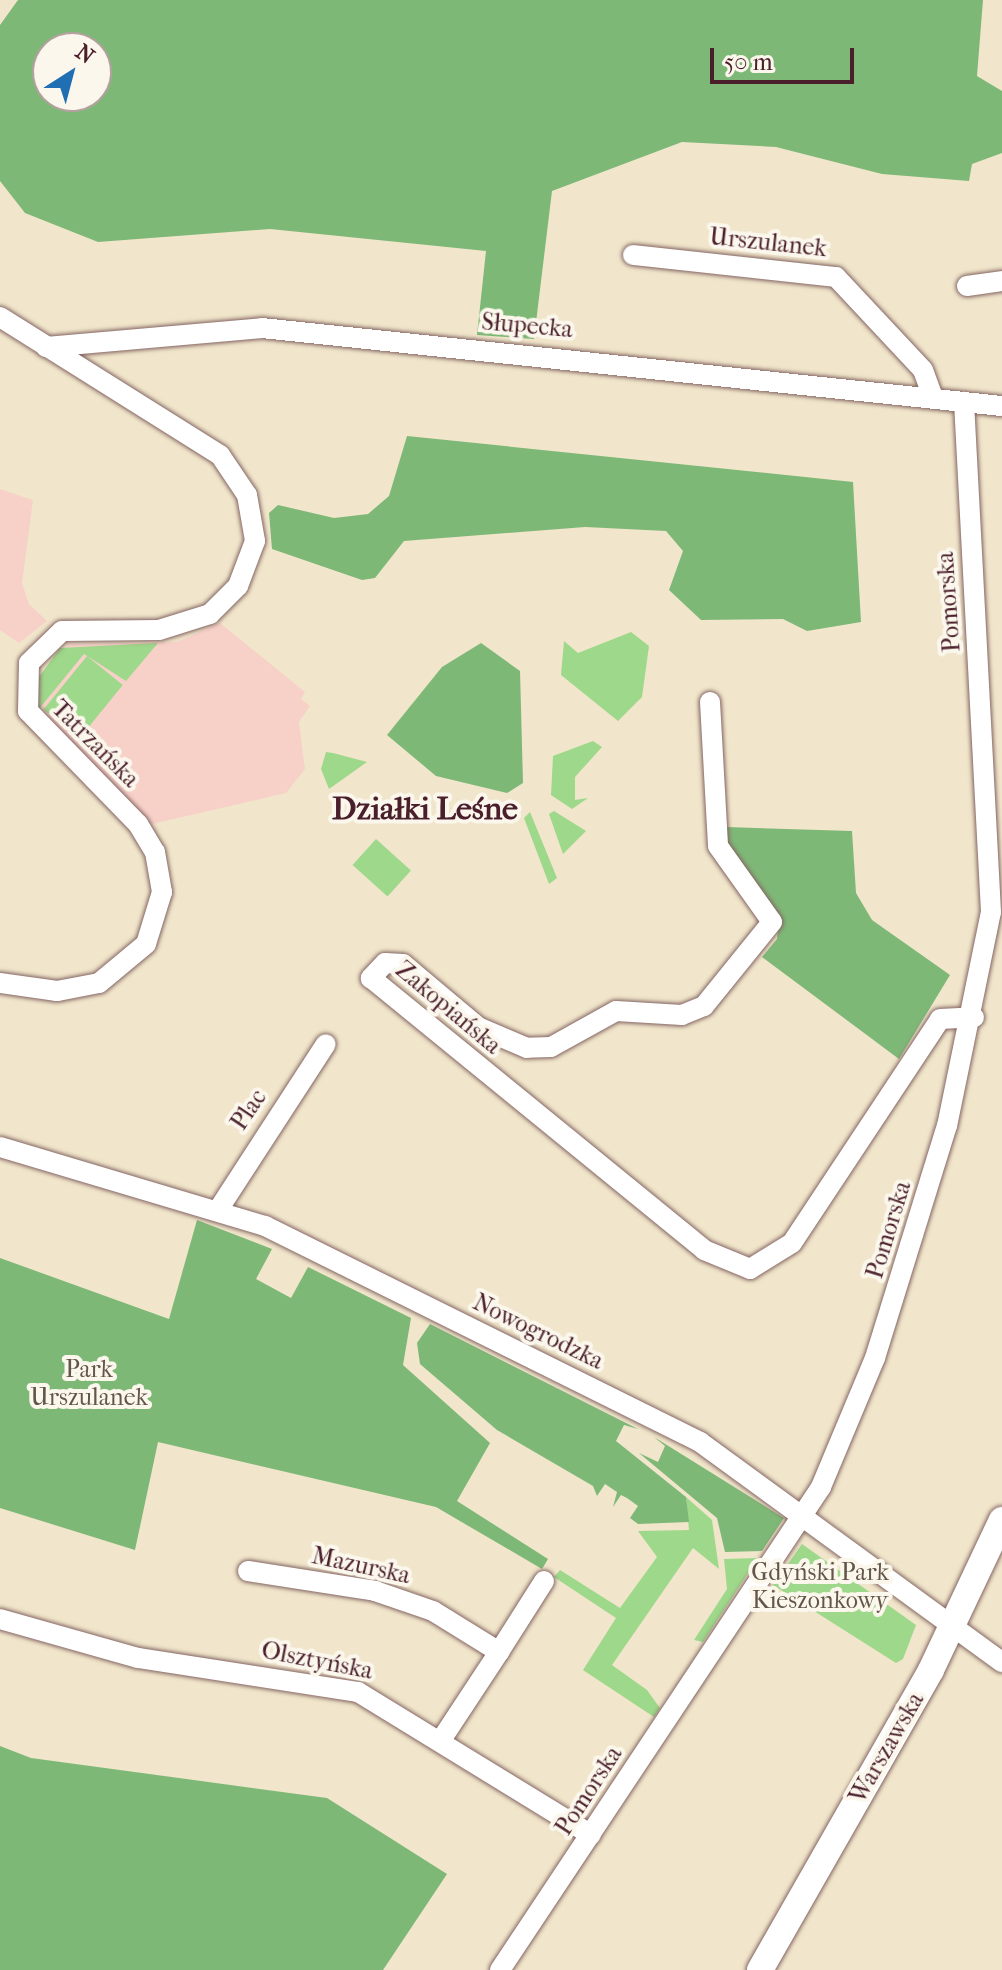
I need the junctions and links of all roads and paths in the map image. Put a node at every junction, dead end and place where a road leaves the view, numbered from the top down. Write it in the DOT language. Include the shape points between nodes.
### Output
graph roads {
  1 [pos="633,255"];
  2 [pos="1002,281"];
  3 [pos="967,286"];
  4 [pos="0,317"];
  5 [pos="46,347"];
  6 [pos="933,398"];
  7 [pos="964,402"];
  8 [pos="1002,406"];
  9 [pos="710,702"];
  10 [pos="0,983"];
  11 [pos="974,1017"];
  12 [pos="326,1044"];
  13 [pos="0,1147"];
  14 [pos="220,1207"];
  15 [pos="805,1516"];
  16 [pos="1002,1520"];
  17 [pos="248,1571"];
  18 [pos="544,1581"];
  19 [pos="0,1619"];
  20 [pos="953,1626"];
  21 [pos="499,1652"];
  22 [pos="1002,1662"];
  23 [pos="441,1740"];
  24 [pos="591,1835"];
  25 [pos="500,1970"];
  26 [pos="760,1970"];
  1 -- 6 [label="street, Urszulanek" via="836,277 923,370"];
  2 -- 3 [label="street"];
  4 -- 5 [label="street, Tatrzańska"];
  5 -- 6 [label="street, Słupecka" via="262,328"];
  5 -- 10 [label="street, Tatrzańska" via="220,455 247,495 255,541 238,586 210,614 159,630 62,631 29,663 28,711 138,824 155,852 162,892 146,944 99,983 57,991"];
  6 -- 7 [label="street, Słupecka"];
  7 -- 8 [label="street, Słupecka"];
  7 -- 11 [label="street, Pomorska" via="991,912"];
  9 -- 11 [label="street, Zakopiańska" via="718,846 772,922 704,1006 682,1015 616,1011 551,1047 527,1048 478,1027 403,964 385,963 371,978 704,1250 750,1269 792,1243 940,1019"];
  11 -- 15 [label="street, Pomorska" via="889,1320"];
  12 -- 14 [label="street, Plac"];
  13 -- 14 [label="street, Nowogrodzka"];
  14 -- 15 [label="street, Nowogrodzka" via="700,1442"];
  15 -- 20 [label="street, Nowogrodzka"];
  15 -- 24 [label="street, Pomorska"];
  16 -- 20 [label="street, Warszawska"];
  17 -- 21 [label="street, Mazurska" via="375,1591 433,1611"];
  18 -- 21 [label="street"];
  19 -- 23 [label="street, Olsztyńska" via="138,1658 358,1692"];
  20 -- 22 [label="street, Nowogrodzka"];
  20 -- 26 [label="street, Warszawska"];
  21 -- 23 [label="street"];
  23 -- 24 [label="street, Olsztyńska"];
  24 -- 25 [label="street, Pomorska"];
}
